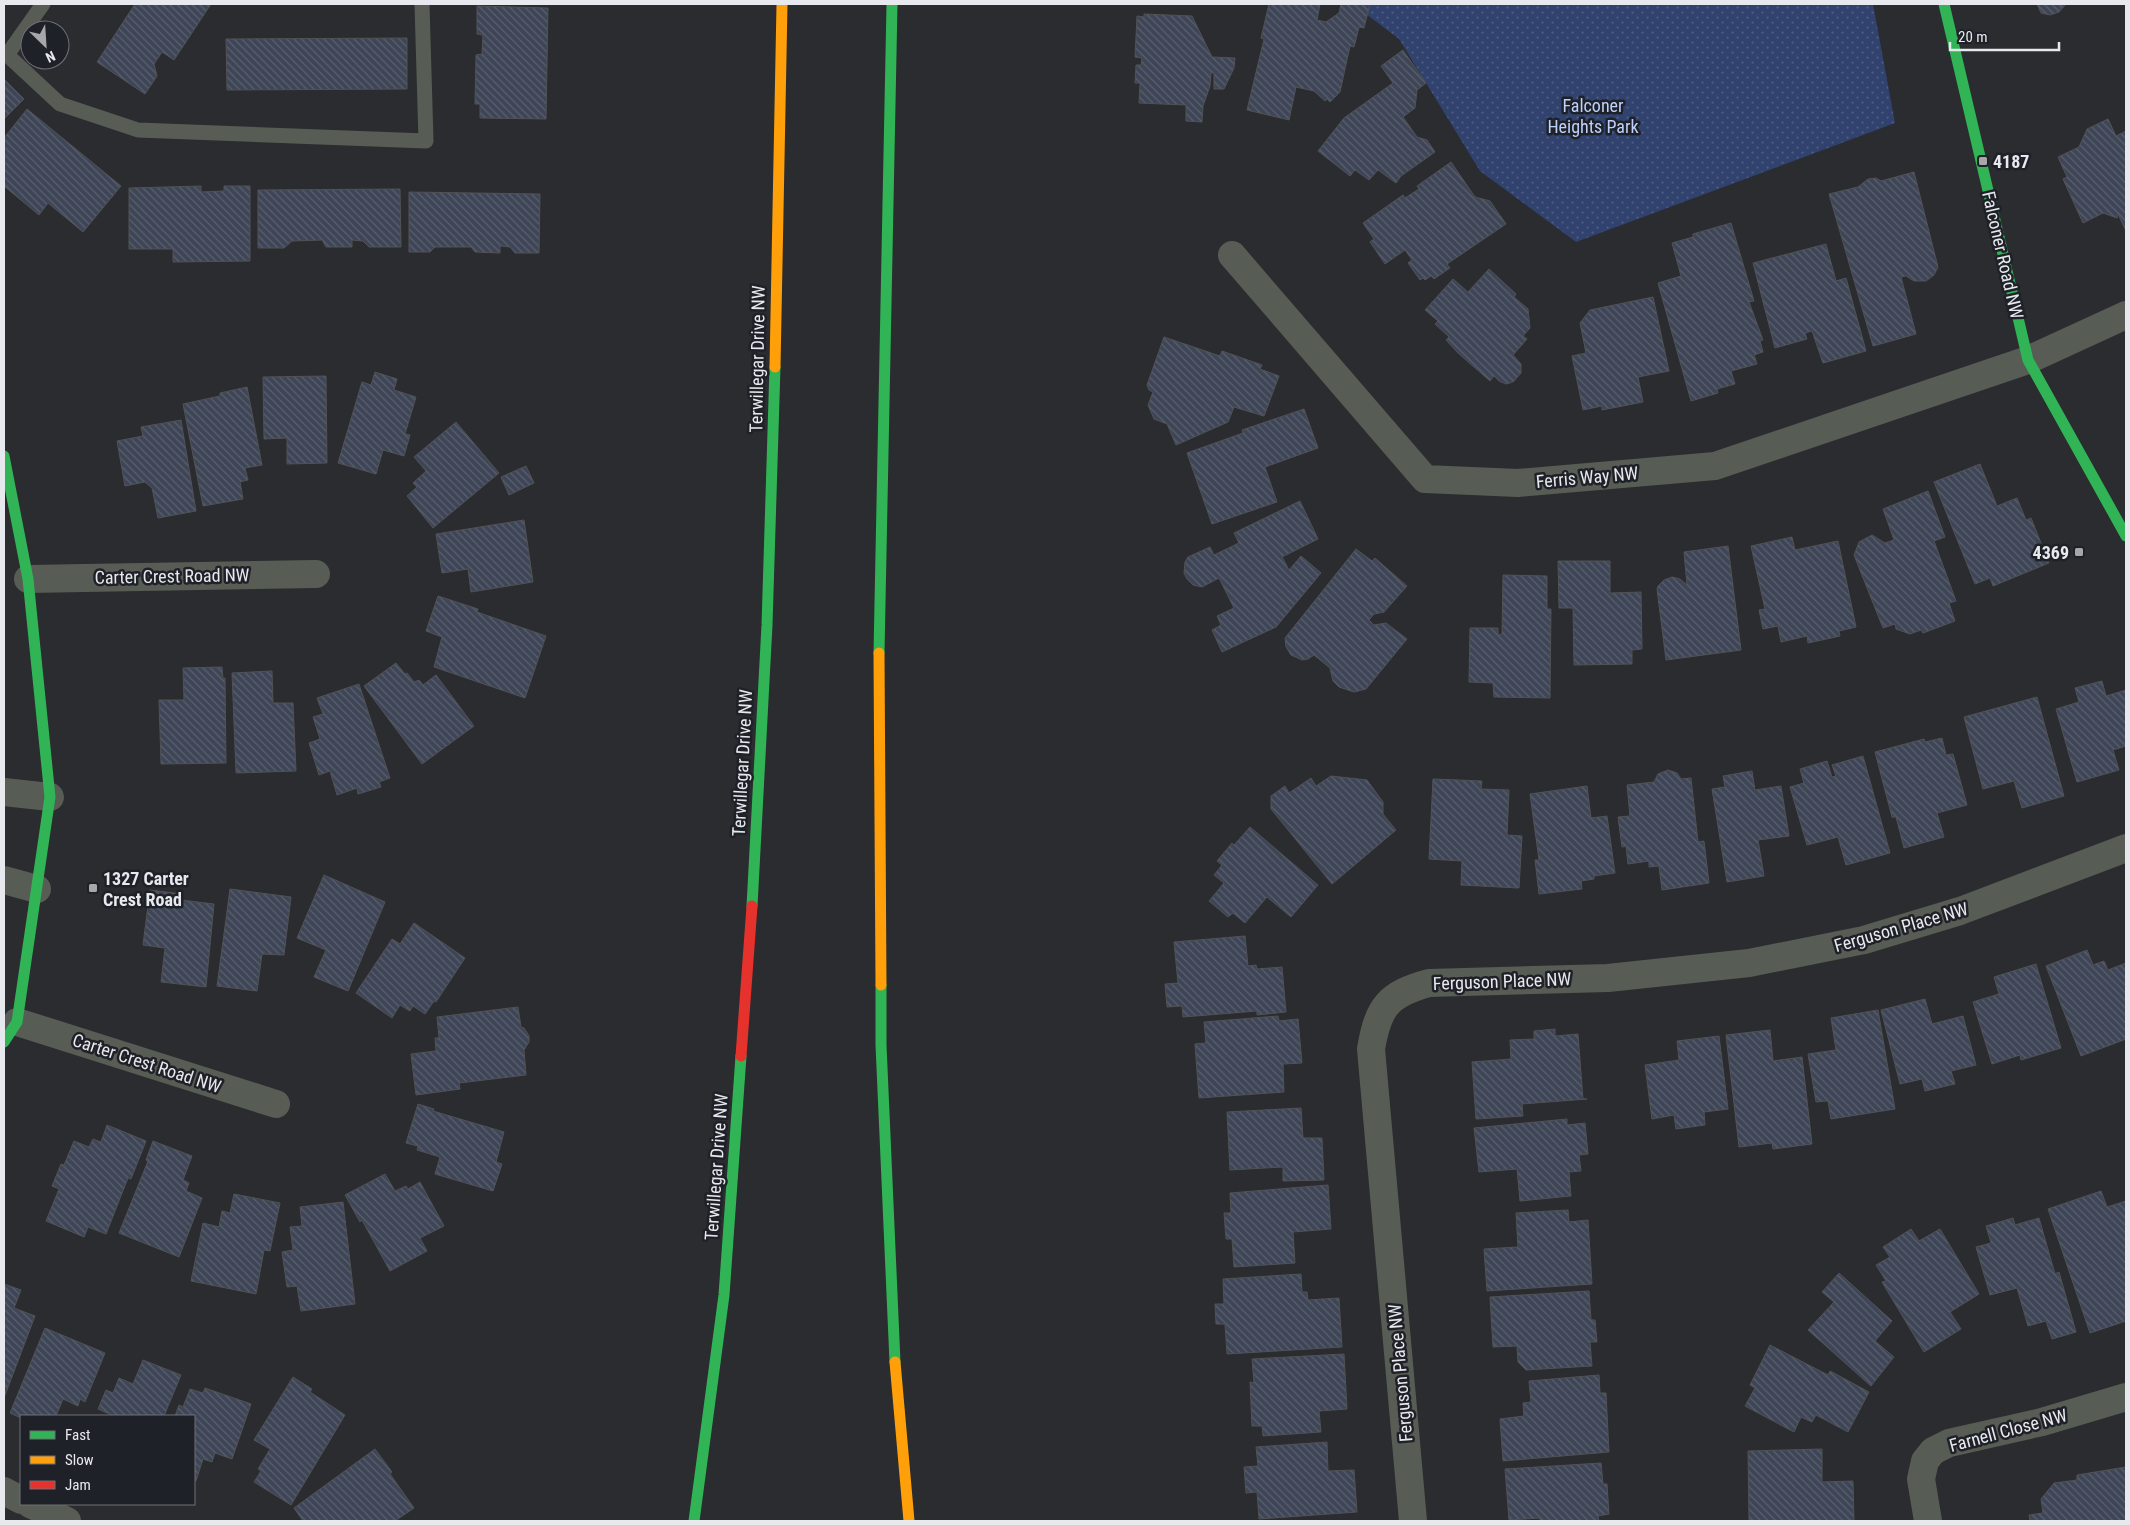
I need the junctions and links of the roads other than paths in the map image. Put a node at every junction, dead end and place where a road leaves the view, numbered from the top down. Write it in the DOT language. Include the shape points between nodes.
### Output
graph roads {
  1 [pos="43,4"];
  2 [pos="422,4"];
  3 [pos="782,4"];
  4 [pos="892,4"];
  5 [pos="1944,4"];
  6 [pos="6,53"];
  7 [pos="1232,255"];
  8 [pos="2126,314"];
  9 [pos="2028,360"];
  10 [pos="4,456"];
  11 [pos="2126,536"];
  12 [pos="316,574"];
  13 [pos="28,579"];
  14 [pos="4,792"];
  15 [pos="50,797"];
  16 [pos="2126,848"];
  17 [pos="4,880"];
  18 [pos="37,889"];
  19 [pos="11,1032"];
  20 [pos="276,1104"];
  21 [pos="2126,1397"];
  22 [pos="4,1491"];
  23 [pos="20,1499"];
  24 [pos="32,1505"];
  25 [pos="67,1521"];
  26 [pos="694,1521"];
  27 [pos="909,1521"];
  28 [pos="1413,1521"];
  29 [pos="1928,1521"];
  1 -- 6 [label="lane"];
  2 -- 6 [label="lane" via="426,142 138,130 60,104"];
  3 -- 26 [label="main road, Terwillegar Drive NW" via="767,625 755,859 724,1295"];
  4 -- 27 [label="main road" via="878,679 880,1025 896,1390"];
  5 -- 9 [label="main road, Falconer Road NW"];
  7 -- 9 [label="street, Ferris Way NW" via="1425,479 1518,483 1716,466"];
  8 -- 9 [label="street"];
  9 -- 11 [label="main road, Falconer Road NW"];
  10 -- 13 [label="main road, Carter Crest Road NW"];
  12 -- 13 [label="street, Carter Crest Road NW"];
  13 -- 15 [label="main road, Carter Crest Road NW"];
  14 -- 15 [label="street"];
  15 -- 18 [label="main road, Carter Crest Road NW"];
  16 -- 28 [label="street, Ferguson Place NW" via="1960,911 1864,940 1749,963 1608,978 1429,982 1390,1000 1377,1017 1371,1049"];
  17 -- 18 [label="street"];
  18 -- 19 [label="main road, Carter Crest Road NW"];
  19 -- 20 [label="street, Carter Crest Road NW"];
  21 -- 29 [label="street, Farnell Close NW" via="2042,1422 1949,1443 1934,1451 1925,1461 1921,1479"];
  22 -- 23 [label="street"];
  24 -- 25 [label="street"];
}
